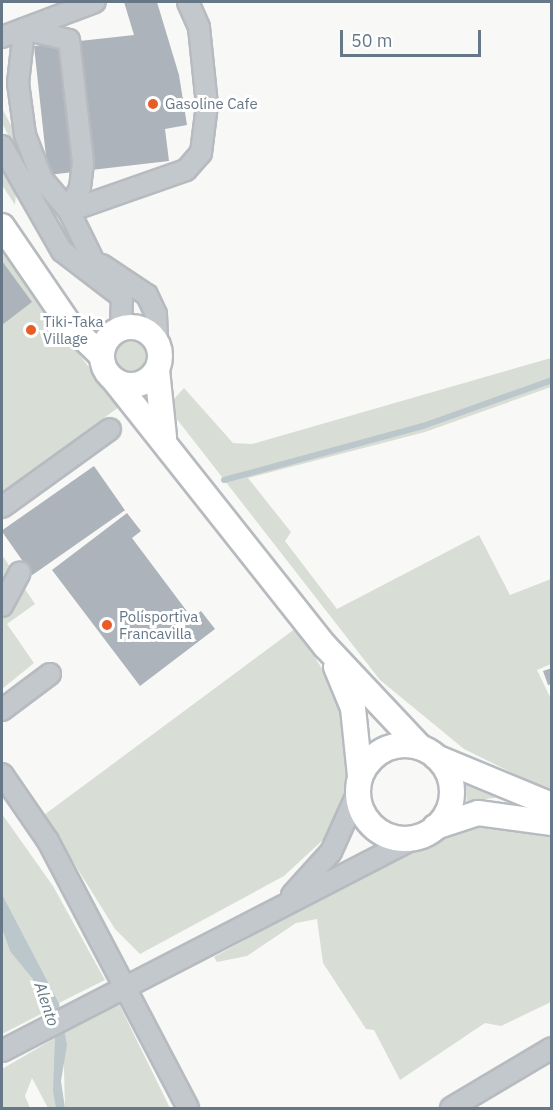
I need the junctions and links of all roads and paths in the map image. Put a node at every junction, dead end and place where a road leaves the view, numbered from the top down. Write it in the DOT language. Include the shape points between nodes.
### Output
graph roads {
  1 [pos="95,2"];
  2 [pos="188,2"];
  3 [pos="24,29"];
  4 [pos="2,37"];
  5 [pos="2,146"];
  6 [pos="69,211"];
  7 [pos="2,226"];
  8 [pos="50,236"];
  9 [pos="88,256"];
  10 [pos="104,280"];
  11 [pos="49,291"];
  12 [pos="117,331"];
  13 [pos="157,341"];
  14 [pos="102,356"];
  15 [pos="157,370"];
  16 [pos="114,380"];
  17 [pos="110,429"];
  18 [pos="164,437"];
  19 [pos="2,507"];
  20 [pos="20,572"];
  21 [pos="2,606"];
  22 [pos="325,646"];
  23 [pos="50,674"];
  24 [pos="2,710"];
  25 [pos="429,752"];
  26 [pos="2,774"];
  27 [pos="359,784"];
  28 [pos="552,805"];
  29 [pos="552,823"];
  30 [pos="425,832"];
  31 [pos="285,904"];
  32 [pos="127,985"];
  33 [pos="552,1048"];
  34 [pos="2,1051"];
  35 [pos="188,1108"];
  36 [pos="451,1108"];
  1 -- 3 [label="street"];
  2 -- 6 [label="street" via="199,27 207,105 201,153 186,170"];
  3 -- 4 [label="street"];
  3 -- 6 [label="street" via="18,83 25,135 42,179"];
  3 -- 6 [label="street" via="69,40 83,163 80,188"];
  5 -- 8 [label="street"];
  6 -- 9 [label="street"];
  7 -- 11 [label="main road"];
  8 -- 9 [label="street"];
  8 -- 10 [label="street" via="75,264"];
  9 -- 10 [label="street"];
  9 -- 13 [label="street" via="147,295 156,314"];
  10 -- 12 [label="street" via="122,297"];
  11 -- 12 [label="main road"];
  11 -- 14 [label="main road" via="69,324"];
  12 -- 13 [label="main road" via="137,327"];
  12 -- 14 [label="main road"];
  13 -- 15 [label="main road"];
  14 -- 16 [label="main road"];
  15 -- 16 [label="main road" via="133,386"];
  15 -- 18 [label="main road"];
  16 -- 18 [label="main road"];
  17 -- 19 [label="street"];
  18 -- 22 [label="main road"];
  20 -- 21 [label="street"];
  22 -- 25 [label="main road"];
  22 -- 27 [label="main road" via="353,708"];
  23 -- 24 [label="street"];
  25 -- 27 [label="main road" via="407,744 378,752"];
  25 -- 28 [label="main road"];
  25 -- 30 [label="main road" via="446,769 451,792 445,815"];
  26 -- 32 [label="street" via="48,841"];
  27 -- 30 [label="main road" via="366,819 376,829 402,838"];
  27 -- 31 [label="street" via="331,852"];
  29 -- 30 [label="main road" via="478,813"];
  30 -- 31 [label="street"];
  31 -- 32 [label="street"];
  32 -- 34 [label="street"];
  32 -- 35 [label="street"];
  33 -- 36 [label="street"];
}
